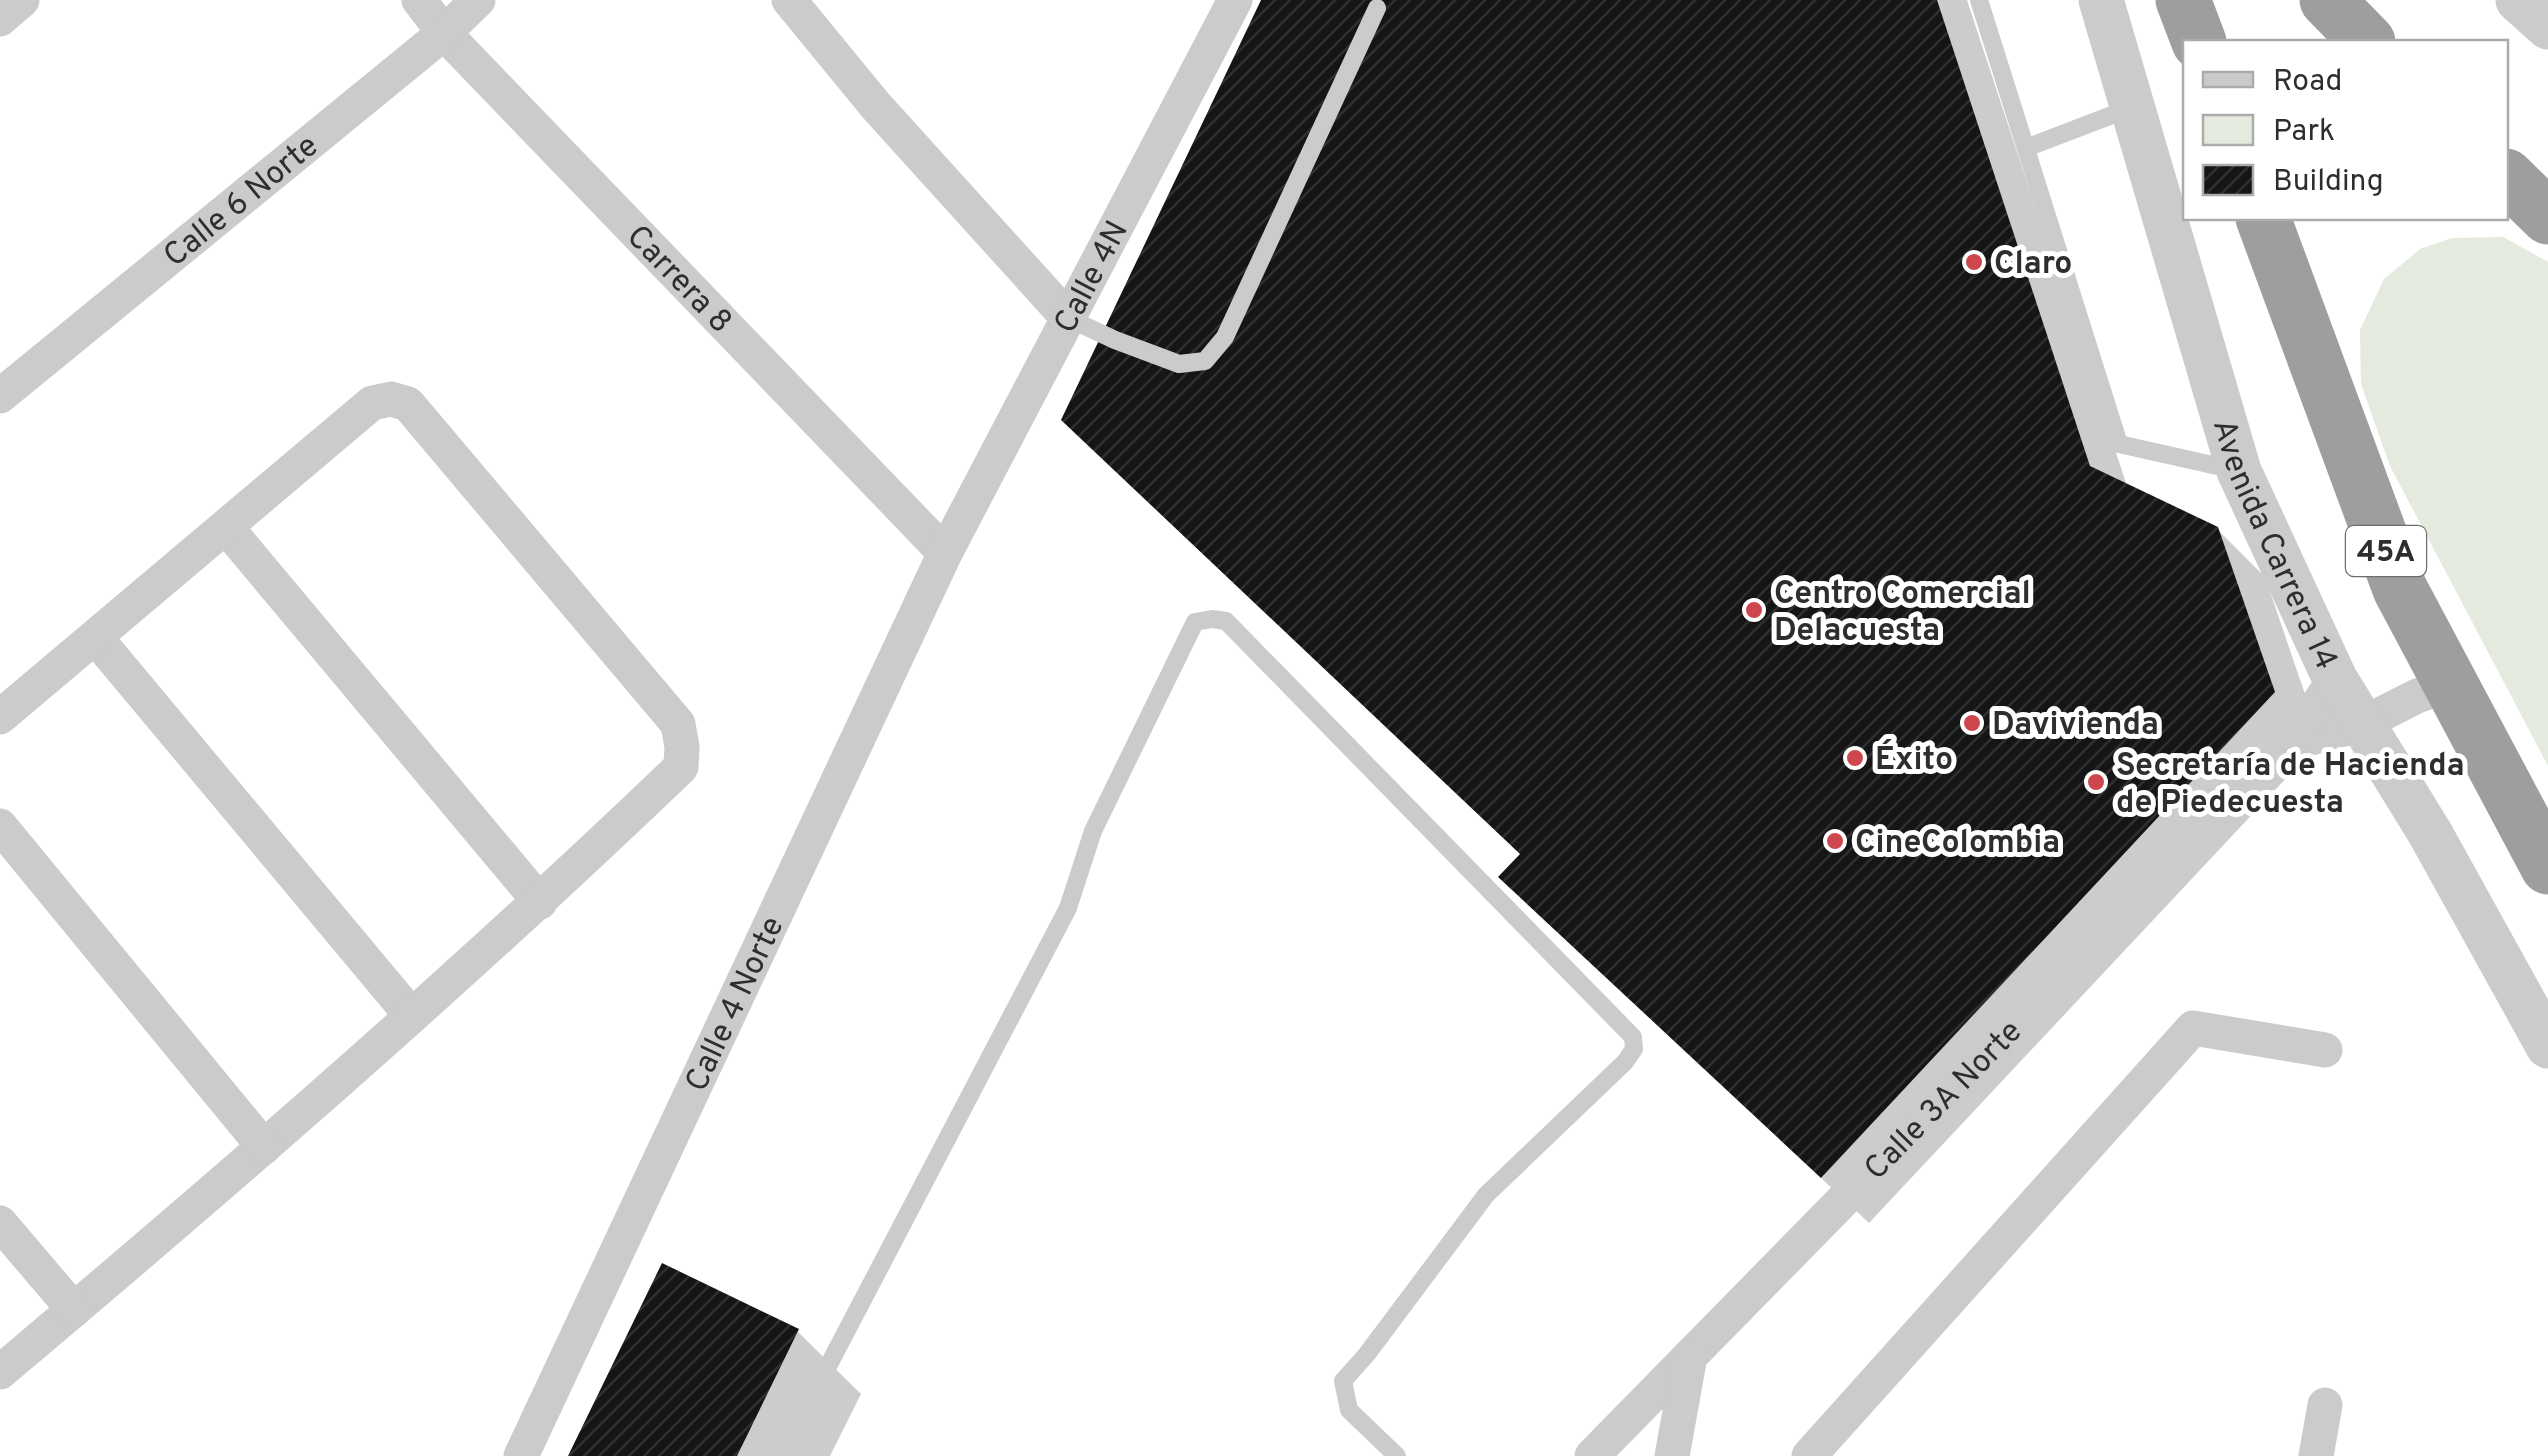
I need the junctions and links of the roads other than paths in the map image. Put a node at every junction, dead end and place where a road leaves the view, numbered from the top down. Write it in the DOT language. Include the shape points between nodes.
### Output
graph roads {
  1 [pos="22,0"];
  2 [pos="419,0"];
  3 [pos="478,0"];
  4 [pos="1235,0"];
  5 [pos="1979,0"];
  6 [pos="2101,0"];
  7 [pos="2183,0"];
  8 [pos="2220,0"];
  9 [pos="2327,0"];
  10 [pos="2354,0"];
  11 [pos="2518,0"];
  12 [pos="803,5"];
  13 [pos="1378,8"];
  14 [pos="0,19"];
  15 [pos="2548,28"];
  16 [pos="444,33"];
  17 [pos="2197,40"];
  18 [pos="2224,40"];
  19 [pos="2368,40"];
  20 [pos="2369,40"];
  21 [pos="2133,107"];
  22 [pos="2026,148"];
  23 [pos="2508,178"];
  24 [pos="2548,217"];
  25 [pos="2264,220"];
  26 [pos="1068,318"];
  27 [pos="0,396"];
  28 [pos="2239,472"];
  29 [pos="226,527"];
  30 [pos="945,553"];
  31 [pos="96,638"];
  32 [pos="2335,678"];
  33 [pos="2452,684"];
  34 [pos="0,718"];
  35 [pos="2362,724"];
  36 [pos="2292,743"];
  37 [pos="0,826"];
  38 [pos="2548,867"];
  39 [pos="540,902"];
  40 [pos="411,1016"];
  41 [pos="2548,1046"];
  42 [pos="2326,1050"];
  43 [pos="264,1147"];
  44 [pos="0,1223"];
  45 [pos="74,1310"];
  46 [pos="1690,1356"];
  47 [pos="0,1372"];
  48 [pos="2325,1406"];
  49 [pos="521,1456"];
  50 [pos="780,1456"];
  51 [pos="1397,1456"];
  52 [pos="1592,1456"];
  53 [pos="1672,1456"];
  54 [pos="1809,1456"];
  55 [pos="2316,1456"];
  1 -- 14 [label="street"];
  2 -- 16 [label="street, Carrera 8"];
  3 -- 16 [label="street, Calle 6 Norte"];
  4 -- 26 [label="street, Calle 4N"];
  5 -- 22 [label="lane"];
  6 -- 21 [label="street, Avenida Carrera 14"];
  7 -- 17 [label="highway"];
  8 -- 18 [label="highway"];
  9 -- 19 [label="highway"];
  10 -- 20 [label="highway"];
  11 -- 15 [label="street"];
  12 -- 26 [label="street" via="876,106"];
  13 -- 26 [label="lane" via="1225,337 1205,361 1179,364"];
  16 -- 27 [label="street, Calle 6 Norte"];
  16 -- 30 [label="street, Carrera 8"];
  21 -- 22 [label="lane"];
  21 -- 28 [label="street, Avenida Carrera 14"];
  22 -- 28 [label="lane" via="2119,444"];
  23 -- 24 [label="highway"];
  25 -- 33 [label="highway, 45A" via="2400,590"];
  26 -- 30 [label="street, Calle 4N"];
  28 -- 32 [label="street, Avenida Carrera 14"];
  29 -- 31 [label="street"];
  29 -- 39 [label="street"];
  29 -- 39 [label="street" via="372,403 408,404 678,724 681,768"];
  30 -- 49 [label="street, Calle 4 Norte"];
  31 -- 34 [label="street"];
  31 -- 40 [label="street"];
  32 -- 35 [label="street, Avenida Carrera 14"];
  32 -- 36 [label="street, Calle 3A Norte"];
  33 -- 35 [label="street"];
  33 -- 38 [label="highway, 45A"];
  35 -- 36 [label="street"];
  35 -- 41 [label="street, Avenida Carrera 14"];
  36 -- 46 [label="street, Calle 3A Norte"];
  37 -- 43 [label="street"];
  39 -- 40 [label="street"];
  40 -- 43 [label="street"];
  42 -- 54 [label="street" via="2193,1028"];
  43 -- 45 [label="street"];
  44 -- 45 [label="street"];
  45 -- 47 [label="street"];
  46 -- 52 [label="street, Calle 3A Norte"];
  46 -- 53 [label="street"];
  48 -- 55 [label="street"];
  50 -- 51 [label="lane" via="1068,908 1093,832 1195,622 1212,619 1226,621 1634,1038 1625,1062 1486,1196 1343,1381 1350,1410"];
}
